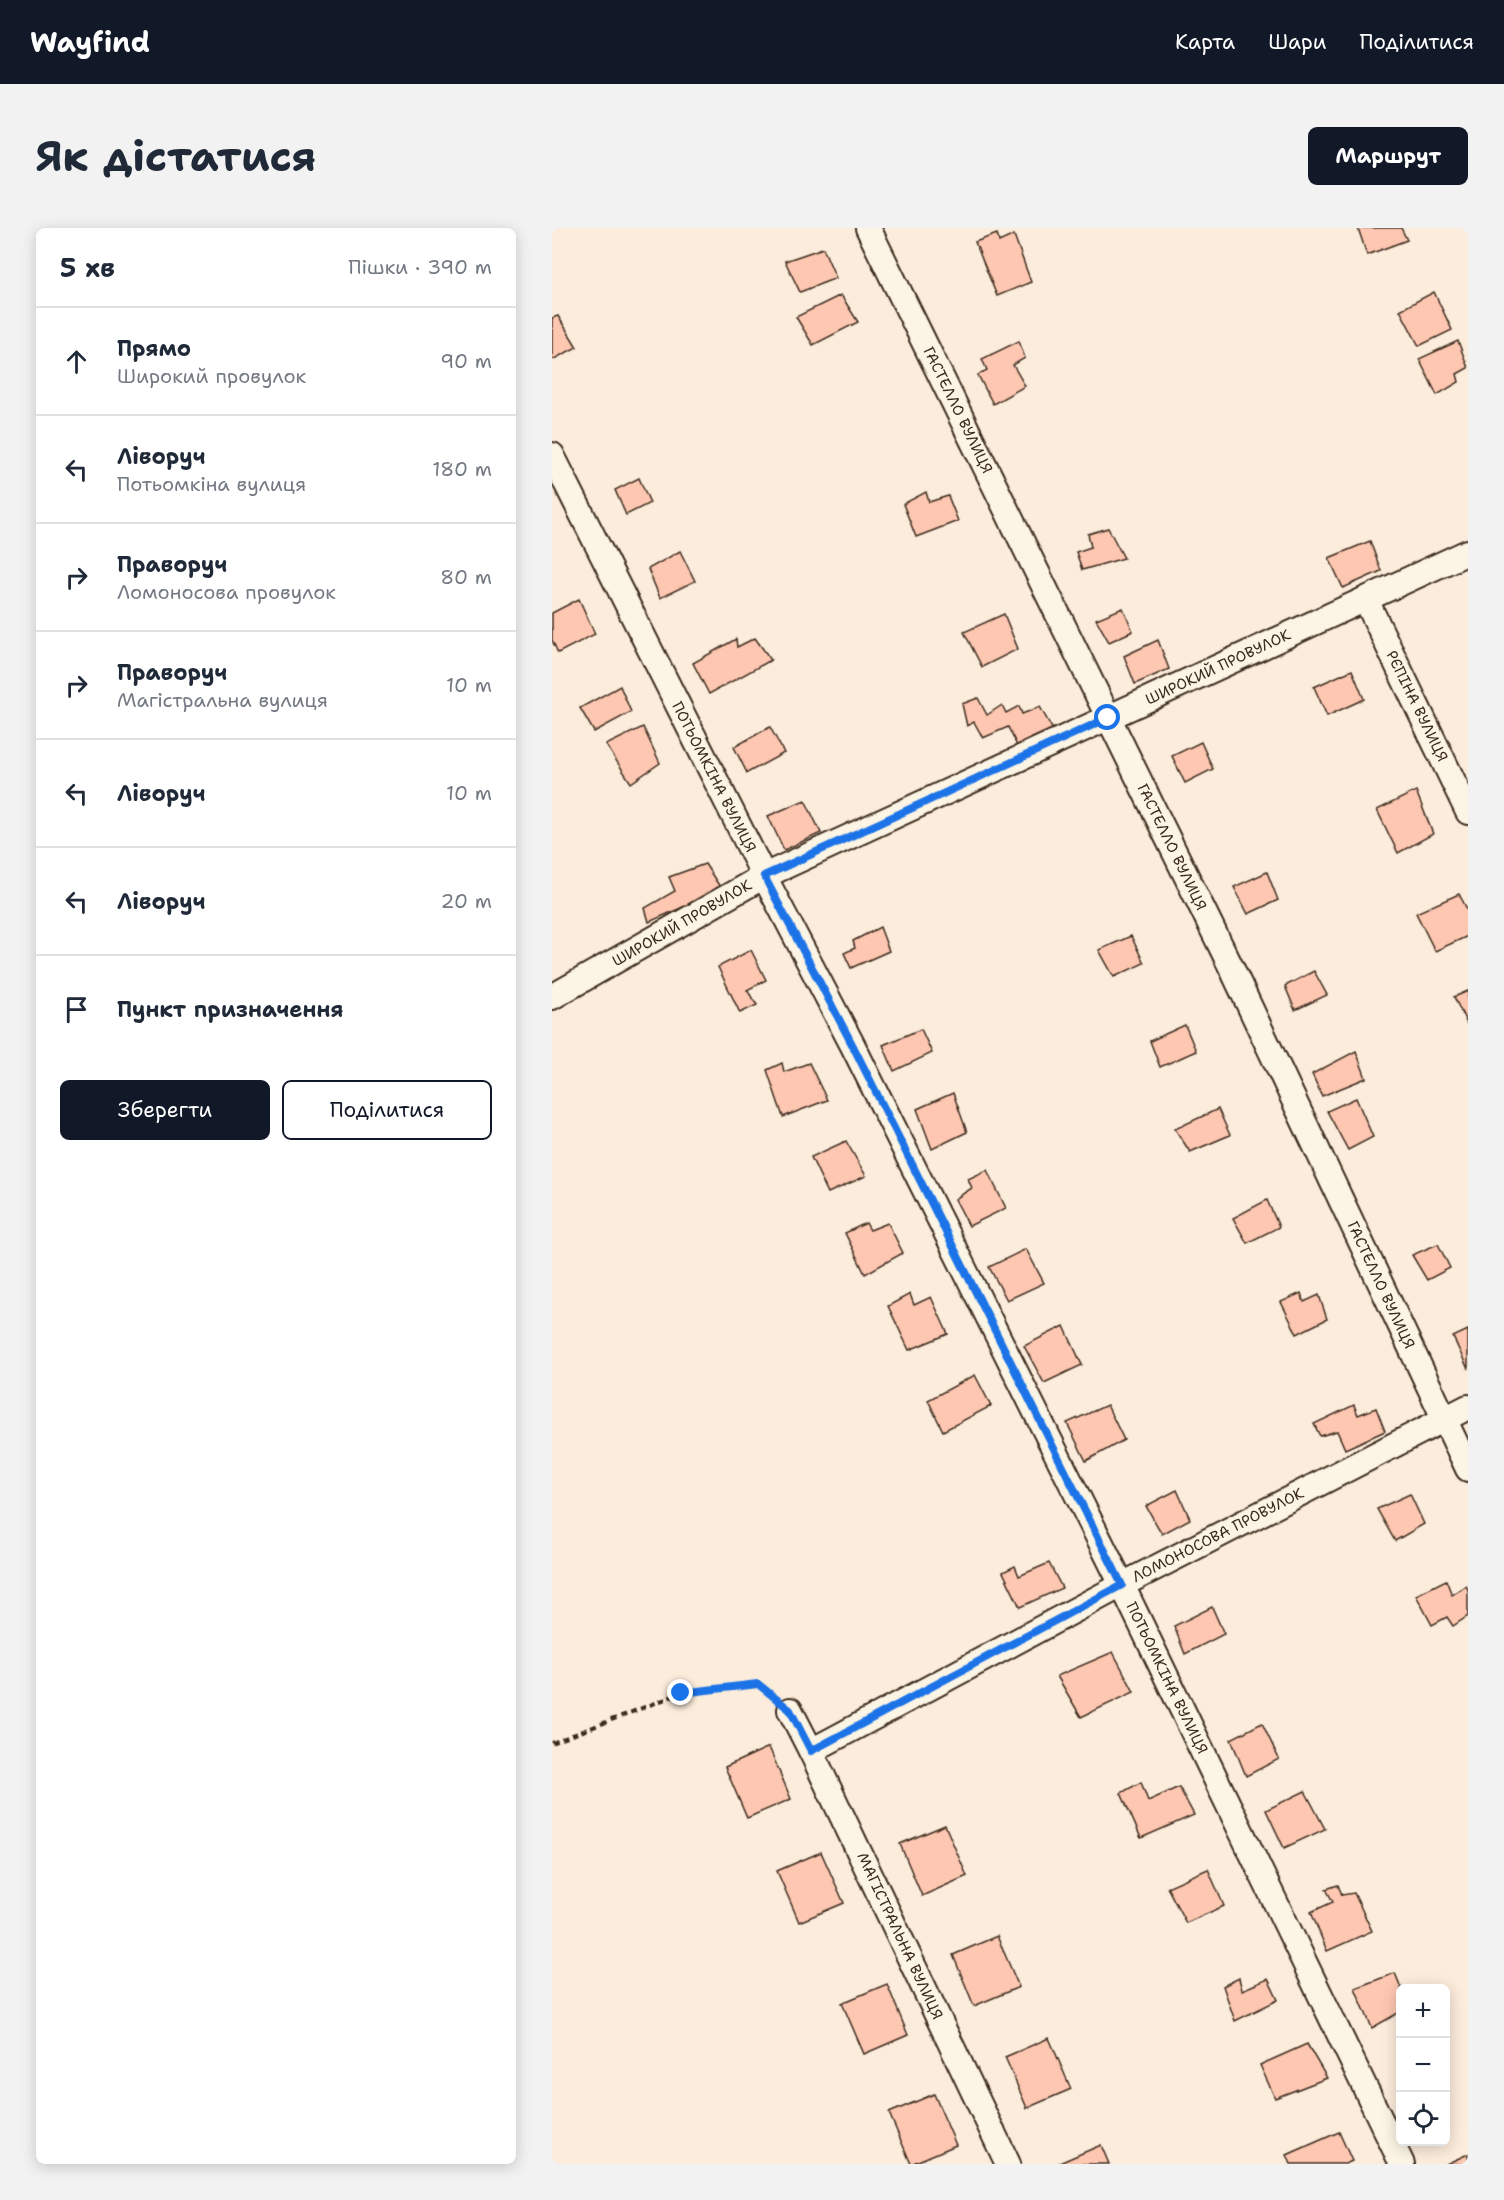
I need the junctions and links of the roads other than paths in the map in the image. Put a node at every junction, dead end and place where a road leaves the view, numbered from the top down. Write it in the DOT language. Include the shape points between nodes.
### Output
graph roads {
  1 [pos="868,228"];
  2 [pos="552,455"];
  3 [pos="1468,552"];
  4 [pos="1366,600"];
  5 [pos="1108,718"];
  6 [pos="1468,812"];
  7 [pos="764,876"];
  8 [pos="552,997"];
  9 [pos="1468,1407"];
  10 [pos="1444,1419"];
  11 [pos="1468,1469"];
  12 [pos="1122,1585"];
  13 [pos="790,1710"];
  14 [pos="811,1751"];
  15 [pos="1008,2164"];
  16 [pos="1402,2164"];
  1 -- 5 [label="street, ГАСТЕЛЛО ВУЛИЦЯ"];
  2 -- 7 [label="street, ПОТЬОМКІНА ВУЛИЦЯ"];
  3 -- 4 [label="street, ШИРОКИЙ ПРОВУЛОК"];
  4 -- 5 [label="street, ШИРОКИЙ ПРОВУЛОК"];
  4 -- 6 [label="street, РЄПІНА ВУЛИЦЯ"];
  5 -- 7 [label="street, ШИРОКИЙ ПРОВУЛОК"];
  5 -- 10 [label="street, ГАСТЕЛЛО ВУЛИЦЯ" via="1237,980"];
  7 -- 8 [label="street, ШИРОКИЙ ПРОВУЛОК"];
  7 -- 12 [label="street, ПОТЬОМКІНА ВУЛИЦЯ"];
  9 -- 10 [label="street, ЛОМОНОСОВА ПРОВУЛОК"];
  10 -- 11 [label="street, ГАСТЕЛЛО ВУЛИЦЯ"];
  10 -- 12 [label="street, ЛОМОНОСОВА ПРОВУЛОК"];
  12 -- 14 [label="street, ЛОМОНОСОВА ПРОВУЛОК"];
  12 -- 16 [label="street, ПОТЬОМКІНА ВУЛИЦЯ"];
  13 -- 14 [label="street, МАГІСТРАЛЬНА ВУЛИЦЯ"];
  14 -- 15 [label="street, МАГІСТРАЛЬНА ВУЛИЦЯ"];
}
